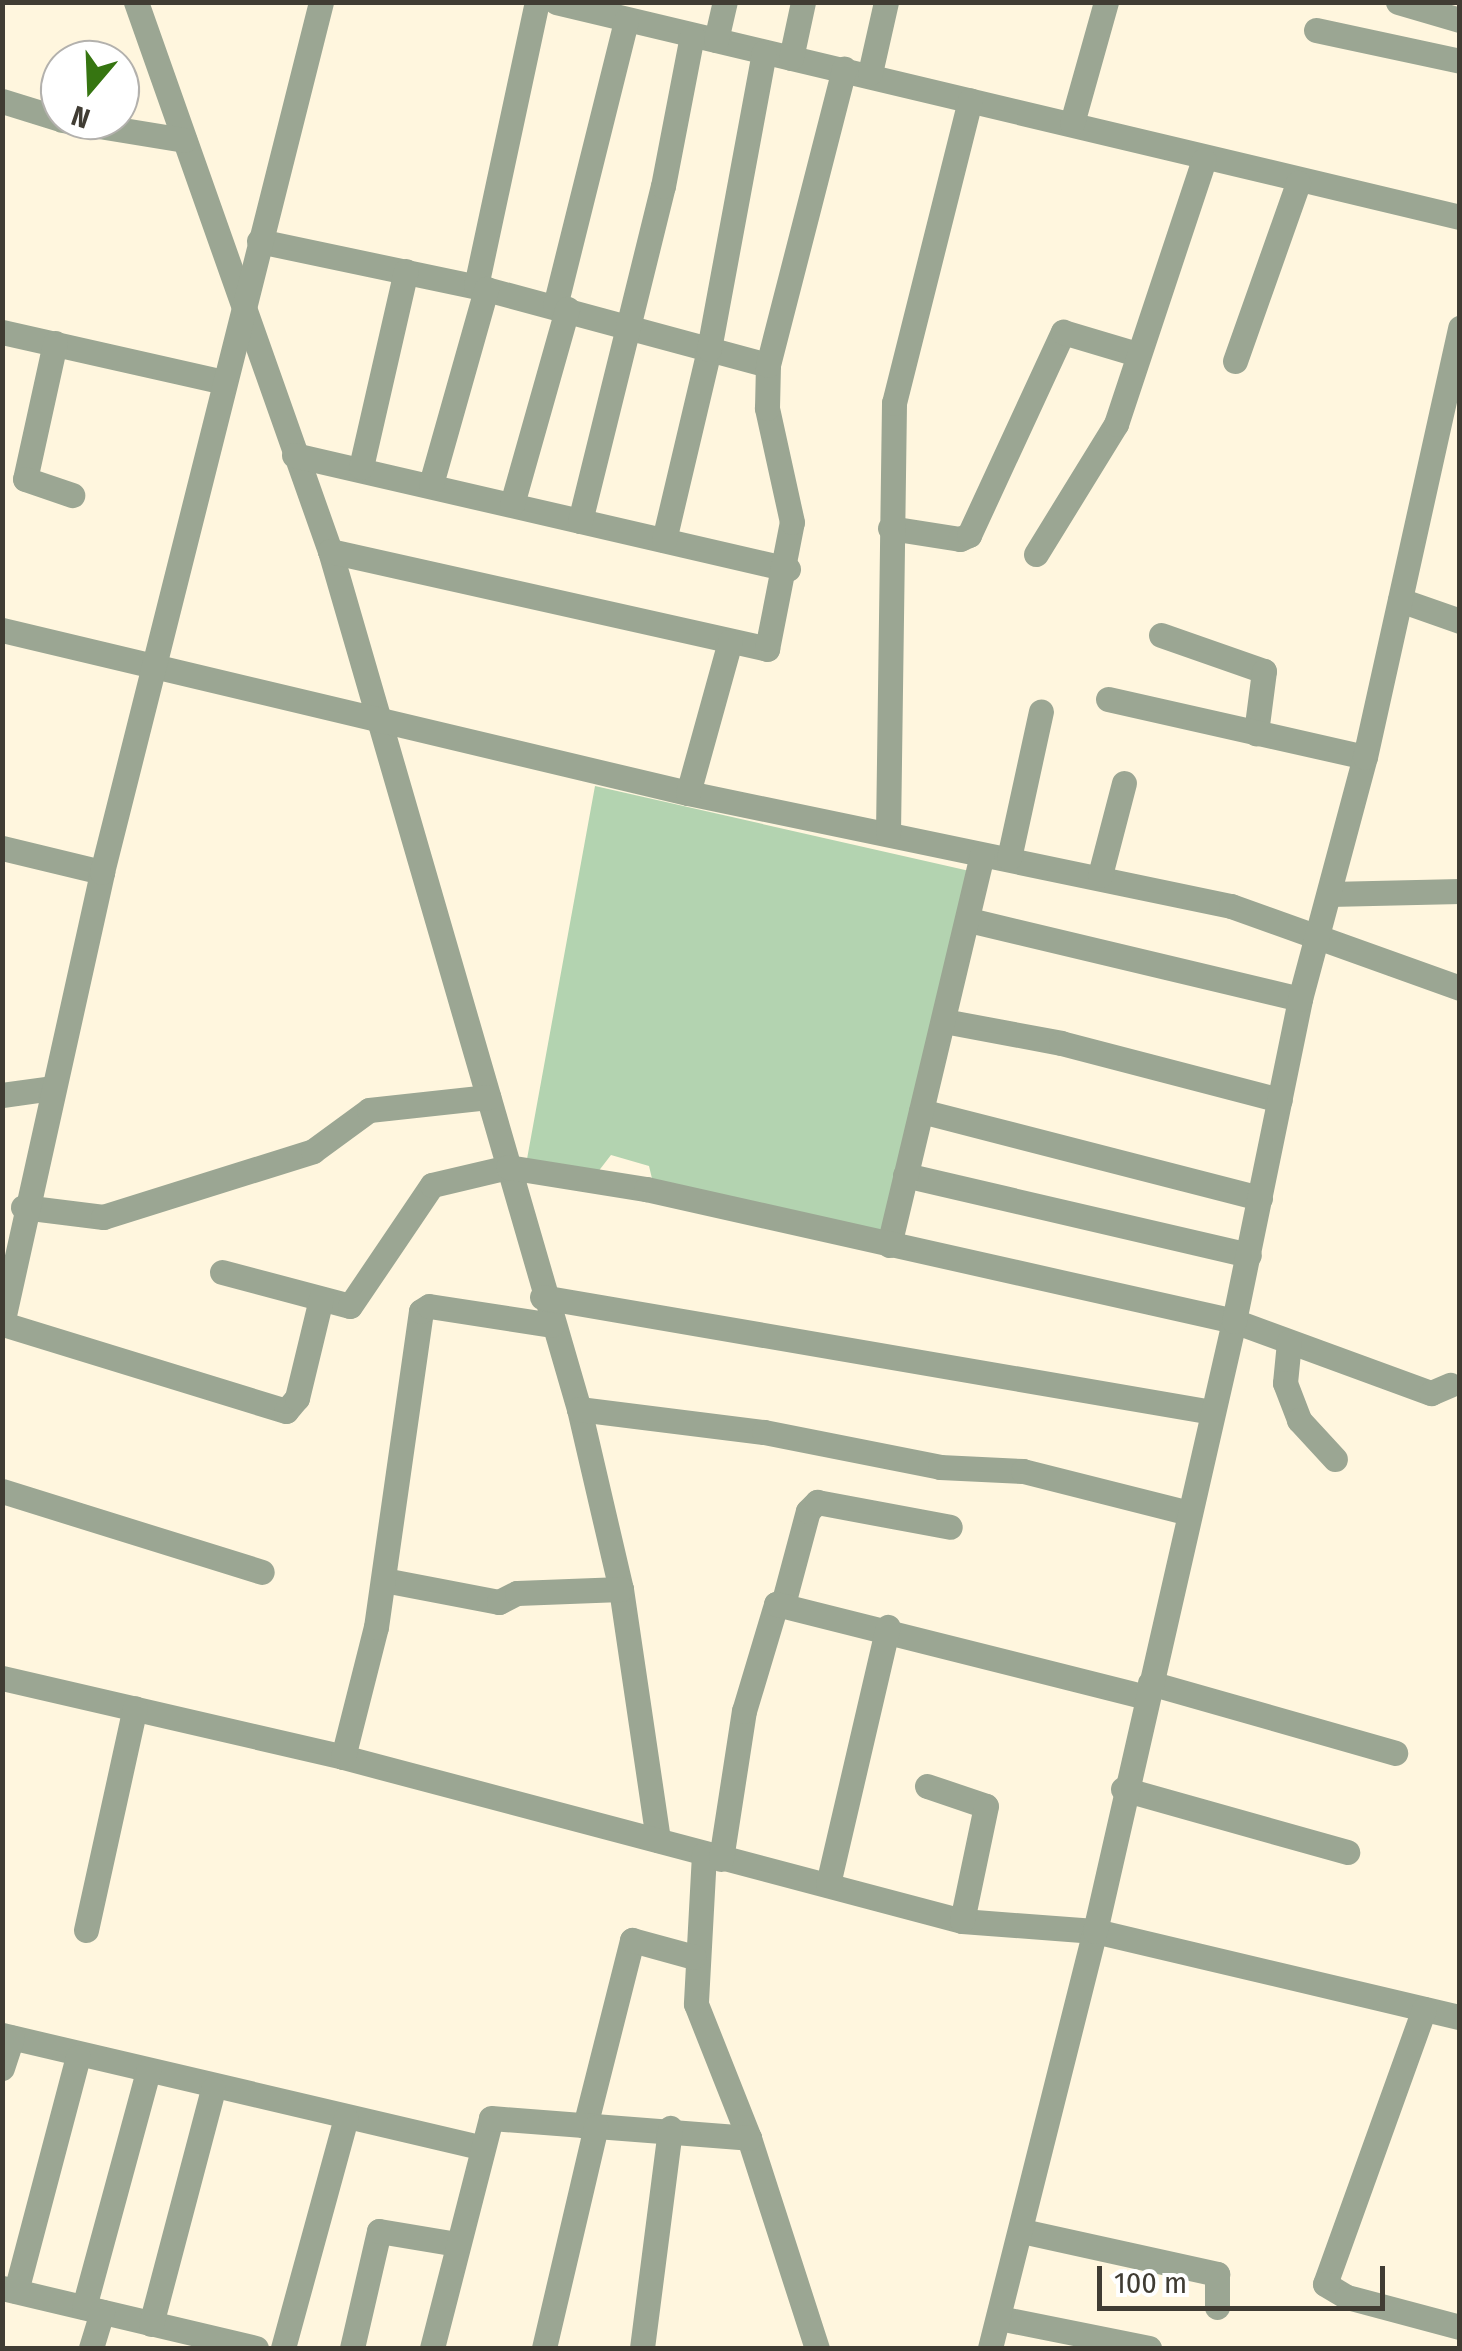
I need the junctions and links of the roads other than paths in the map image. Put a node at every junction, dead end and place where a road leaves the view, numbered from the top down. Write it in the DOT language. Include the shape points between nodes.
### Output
graph roads {
  1 [pos="136,2"];
  2 [pos="321,2"];
  3 [pos="537,2"];
  4 [pos="556,2"];
  5 [pos="725,2"];
  6 [pos="803,2"];
  7 [pos="886,2"];
  8 [pos="1106,2"];
  9 [pos="1398,2"];
  10 [pos="1460,20"];
  11 [pos="626,21"];
  12 [pos="1316,30"];
  13 [pos="704,38"];
  14 [pos="764,52"];
  15 [pos="791,58"];
  16 [pos="1460,61"];
  17 [pos="857,71"];
  18 [pos="970,100"];
  19 [pos="2,102"];
  20 [pos="40,114"];
  21 [pos="1072,124"];
  22 [pos="140,133"];
  23 [pos="184,140"];
  24 [pos="1204,160"];
  25 [pos="1298,183"];
  26 [pos="1460,217"];
  27 [pos="259,241"];
  28 [pos="406,271"];
  29 [pos="481,288"];
  30 [pos="242,305"];
  31 [pos="560,307"];
  32 [pos="630,326"];
  33 [pos="1460,327"];
  34 [pos="2,332"];
  35 [pos="54,343"];
  36 [pos="709,349"];
  37 [pos="1137,354"];
  38 [pos="1235,361"];
  39 [pos="768,365"];
  40 [pos="223,382"];
  41 [pos="294,455"];
  42 [pos="361,466"];
  43 [pos="431,484"];
  44 [pos="72,495"];
  45 [pos="512,504"];
  46 [pos="580,521"];
  47 [pos="890,528"];
  48 [pos="664,540"];
  49 [pos="330,551"];
  50 [pos="1036,554"];
  51 [pos="788,568"];
  52 [pos="1400,600"];
  53 [pos="1460,621"];
  54 [pos="2,630"];
  55 [pos="1160,635"];
  56 [pos="730,642"];
  57 [pos="156,666"];
  58 [pos="1108,699"];
  59 [pos="1041,711"];
  60 [pos="374,716"];
  61 [pos="1256,733"];
  62 [pos="1365,757"];
  63 [pos="1124,783"];
  64 [pos="688,793"];
  65 [pos="888,833"];
  66 [pos="2,848"];
  67 [pos="982,856"];
  68 [pos="1009,858"];
  69 [pos="102,872"];
  70 [pos="1100,876"];
  71 [pos="1460,891"];
  72 [pos="1329,894"];
  73 [pos="969,920"];
  74 [pos="1320,936"];
  75 [pos="1460,988"];
  76 [pos="1300,999"];
  77 [pos="944,1021"];
  78 [pos="52,1088"];
  79 [pos="2,1095"];
  80 [pos="488,1097"];
  81 [pos="1280,1100"];
  82 [pos="921,1112"];
  83 [pos="508,1167"];
  84 [pos="905,1175"];
  85 [pos="1260,1198"];
  86 [pos="24,1207"];
  87 [pos="890,1245"];
  88 [pos="1249,1254"];
  89 [pos="222,1272"];
  90 [pos="7,1279"];
  91 [pos="542,1297"];
  92 [pos="321,1300"];
  93 [pos="1234,1321"];
  94 [pos="2,1324"];
  95 [pos="552,1324"];
  96 [pos="1289,1342"];
  97 [pos="1450,1385"];
  98 [pos="579,1408"];
  99 [pos="1212,1412"];
  100 [pos="1335,1459"];
  101 [pos="2,1491"];
  102 [pos="1190,1513"];
  103 [pos="950,1527"];
  104 [pos="262,1572"];
  105 [pos="384,1580"];
  106 [pos="622,1589"];
  107 [pos="782,1604"];
  108 [pos="888,1627"];
  109 [pos="2,1678"];
  110 [pos="1148,1690"];
  111 [pos="135,1708"];
  112 [pos="1395,1753"];
  113 [pos="344,1757"];
  114 [pos="927,1786"];
  115 [pos="1123,1788"];
  116 [pos="658,1840"];
  117 [pos="1347,1852"];
  118 [pos="712,1856"];
  119 [pos="828,1884"];
  120 [pos="962,1921"];
  121 [pos="86,1930"];
  122 [pos="1095,1931"];
  123 [pos="694,1957"];
  124 [pos="1424,2009"];
  125 [pos="1460,2017"];
  126 [pos="7,2036"];
  127 [pos="78,2057"];
  128 [pos="2,2068"];
  129 [pos="148,2071"];
  130 [pos="213,2088"];
  131 [pos="346,2118"];
  132 [pos="591,2126"];
  133 [pos="670,2128"];
  134 [pos="749,2138"];
  135 [pos="480,2147"];
  136 [pos="1022,2231"];
  137 [pos="457,2244"];
  138 [pos="9,2289"];
  139 [pos="1217,2307"];
  140 [pos="93,2309"];
  141 [pos="1000,2318"];
  142 [pos="150,2324"];
  143 [pos="1460,2327"];
  144 [pos="227,2346"];
  145 [pos="91,2348"];
  146 [pos="256,2348"];
  147 [pos="283,2348"];
  148 [pos="352,2348"];
  149 [pos="432,2348"];
  150 [pos="544,2348"];
  151 [pos="642,2348"];
  152 [pos="817,2348"];
  153 [pos="990,2348"];
  154 [pos="1149,2348"];
  1 -- 23 [label="street"];
  2 -- 27 [label="street"];
  3 -- 29 [label="street"];
  4 -- 11 [label="street"];
  5 -- 13 [label="street"];
  6 -- 15 [label="street"];
  7 -- 17 [label="street"];
  8 -- 21 [label="street"];
  9 -- 10 [label="street"];
  11 -- 13 [label="street"];
  11 -- 31 [label="street"];
  12 -- 16 [label="street"];
  13 -- 14 [label="street"];
  13 -- 32 [label="street"];
  14 -- 15 [label="street"];
  14 -- 36 [label="street"];
  15 -- 17 [label="street"];
  17 -- 18 [label="street"];
  17 -- 39 [label="street"];
  18 -- 21 [label="street"];
  18 -- 47 [label="street" via="897,389"];
  19 -- 20 [label="street"];
  21 -- 24 [label="street"];
  22 -- 23 [label="street"];
  23 -- 30 [label="street"];
  24 -- 25 [label="street"];
  24 -- 37 [label="street"];
  25 -- 26 [label="street"];
  25 -- 38 [label="street"];
  27 -- 28 [label="street"];
  27 -- 30 [label="street"];
  28 -- 29 [label="street"];
  28 -- 42 [label="street"];
  29 -- 31 [label="street"];
  29 -- 43 [label="street"];
  30 -- 40 [label="street"];
  30 -- 41 [label="street"];
  31 -- 32 [label="street"];
  31 -- 45 [label="street"];
  32 -- 36 [label="street"];
  32 -- 46 [label="street"];
  33 -- 52 [label="street"];
  34 -- 35 [label="street"];
  35 -- 40 [label="street"];
  35 -- 44 [label="street" via="25,479"];
  36 -- 39 [label="street"];
  36 -- 48 [label="street"];
  37 -- 47 [label="street" via="1063,332 969,534 960,540"];
  37 -- 50 [label="street" via="1116,424"];
  39 -- 51 [label="street" via="767,408 792,522"];
  40 -- 57 [label="street"];
  41 -- 42 [label="street"];
  41 -- 49 [label="street"];
  42 -- 43 [label="street"];
  43 -- 45 [label="street"];
  45 -- 46 [label="street"];
  46 -- 48 [label="street"];
  47 -- 65 [label="street"];
  48 -- 51 [label="street"];
  49 -- 56 [label="street"];
  49 -- 60 [label="street"];
  51 -- 56 [label="street" via="768,649"];
  52 -- 53 [label="street"];
  52 -- 62 [label="street"];
  54 -- 57 [label="street"];
  55 -- 61 [label="street" via="1264,671"];
  56 -- 64 [label="street"];
  57 -- 60 [label="street"];
  57 -- 69 [label="street"];
  58 -- 61 [label="street"];
  59 -- 68 [label="street"];
  60 -- 64 [label="street"];
  60 -- 80 [label="street"];
  61 -- 62 [label="street"];
  62 -- 72 [label="street"];
  63 -- 70 [label="street"];
  64 -- 65 [label="street"];
  65 -- 67 [label="street"];
  66 -- 69 [label="street"];
  67 -- 68 [label="street"];
  67 -- 73 [label="street"];
  68 -- 70 [label="street"];
  69 -- 78 [label="street"];
  70 -- 74 [label="street" via="1230,906"];
  71 -- 72 [label="street"];
  72 -- 74 [label="street"];
  73 -- 76 [label="street"];
  73 -- 77 [label="street"];
  74 -- 75 [label="street"];
  74 -- 76 [label="street"];
  76 -- 81 [label="street"];
  77 -- 81 [label="street" via="1061,1043"];
  77 -- 82 [label="street"];
  78 -- 79 [label="street"];
  78 -- 86 [label="street"];
  80 -- 83 [label="street"];
  80 -- 86 [label="street" via="369,1110 313,1150 103,1217"];
  81 -- 85 [label="street"];
  82 -- 84 [label="street"];
  82 -- 85 [label="street"];
  83 -- 87 [label="street" via="646,1189"];
  83 -- 91 [label="street"];
  83 -- 92 [label="street" via="437,1182 356,1302"];
  84 -- 87 [label="street"];
  84 -- 88 [label="street"];
  85 -- 88 [label="street"];
  86 -- 90 [label="street"];
  87 -- 93 [label="street"];
  88 -- 93 [label="street"];
  89 -- 92 [label="street"];
  90 -- 94 [label="street"];
  91 -- 95 [label="street"];
  91 -- 99 [label="street"];
  92 -- 94 [label="street" via="297,1398 286,1410"];
  93 -- 96 [label="street"];
  93 -- 99 [label="street"];
  95 -- 98 [label="street"];
  95 -- 105 [label="street" via="430,1306 422,1311"];
  96 -- 97 [label="street" via="1431,1393"];
  96 -- 100 [label="street" via="1285,1383 1298,1420"];
  98 -- 102 [label="street" via="764,1432 940,1467 1023,1472"];
  98 -- 106 [label="street"];
  99 -- 102 [label="street"];
  101 -- 104 [label="street"];
  102 -- 110 [label="street"];
  103 -- 107 [label="street" via="817,1502 808,1511"];
  105 -- 106 [label="street" via="499,1602 517,1593"];
  105 -- 113 [label="street"];
  106 -- 116 [label="street"];
  107 -- 108 [label="street"];
  107 -- 118 [label="street" via="770,1608"];
  108 -- 110 [label="street"];
  108 -- 119 [label="street"];
  109 -- 111 [label="street"];
  110 -- 112 [label="street"];
  110 -- 115 [label="street"];
  111 -- 113 [label="street"];
  111 -- 121 [label="street"];
  113 -- 116 [label="street"];
  114 -- 120 [label="street" via="986,1806"];
  115 -- 117 [label="street"];
  115 -- 122 [label="street"];
  116 -- 118 [label="street"];
  118 -- 119 [label="street"];
  118 -- 123 [label="street"];
  119 -- 120 [label="street"];
  120 -- 122 [label="street"];
  122 -- 124 [label="street"];
  122 -- 136 [label="street"];
  123 -- 132 [label="street" via="632,1940"];
  123 -- 134 [label="street" via="696,2004"];
  124 -- 125 [label="street"];
  124 -- 143 [label="street" via="1325,2284 1347,2298"];
  126 -- 127 [label="street"];
  126 -- 128 [label="street"];
  127 -- 129 [label="street"];
  127 -- 138 [label="street"];
  129 -- 130 [label="street"];
  129 -- 140 [label="street"];
  130 -- 131 [label="street"];
  130 -- 142 [label="street"];
  131 -- 135 [label="street"];
  131 -- 147 [label="street"];
  132 -- 133 [label="street"];
  132 -- 135 [label="street" via="500,2116 491,2118"];
  132 -- 150 [label="street"];
  133 -- 134 [label="street"];
  133 -- 151 [label="street"];
  134 -- 152 [label="street"];
  135 -- 137 [label="street"];
  136 -- 139 [label="street" via="1216,2274"];
  136 -- 141 [label="street"];
  137 -- 148 [label="street" via="379,2230"];
  137 -- 149 [label="street"];
  138 -- 140 [label="street"];
  140 -- 142 [label="street"];
  140 -- 145 [label="street"];
  141 -- 153 [label="street"];
  141 -- 154 [label="street"];
  142 -- 144 [label="street"];
  144 -- 146 [label="street"];
}
